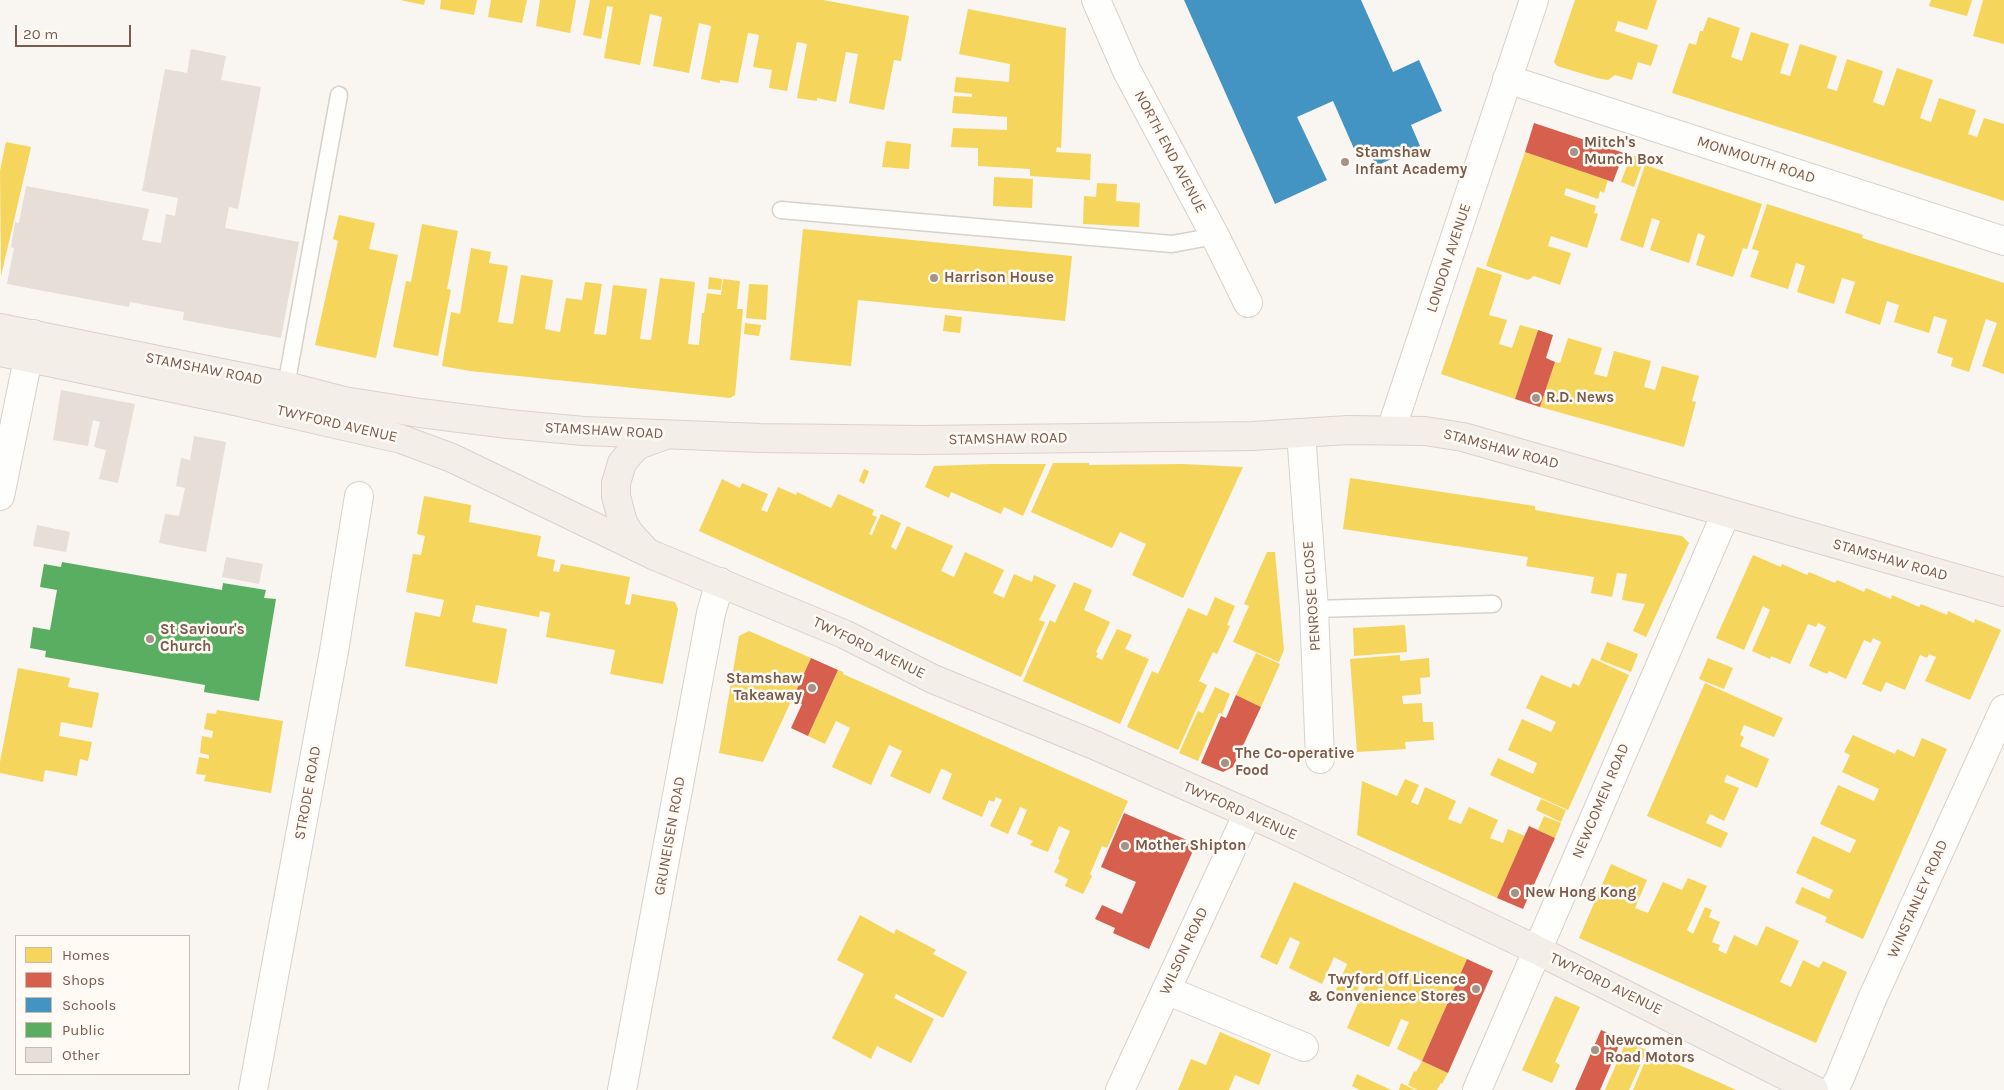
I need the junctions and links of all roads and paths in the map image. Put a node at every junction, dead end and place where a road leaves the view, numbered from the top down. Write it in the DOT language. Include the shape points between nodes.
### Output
graph roads {
  1 [pos="1096,0"];
  2 [pos="1534,0"];
  3 [pos="1507,79"];
  4 [pos="339,95"];
  5 [pos="781,210"];
  6 [pos="1215,236"];
  7 [pos="2004,241"];
  8 [pos="1248,303"];
  9 [pos="0,328"];
  10 [pos="30,346"];
  11 [pos="0,352"];
  12 [pos="286,386"];
  13 [pos="1391,430"];
  14 [pos="1300,433"];
  15 [pos="674,434"];
  16 [pos="0,496"];
  17 [pos="359,496"];
  18 [pos="1726,513"];
  19 [pos="654,556"];
  20 [pos="720,582"];
  21 [pos="2004,592"];
  22 [pos="1494,604"];
  23 [pos="1314,609"];
  24 [pos="2004,710"];
  25 [pos="1320,759"];
  26 [pos="1248,813"];
  27 [pos="1537,950"];
  28 [pos="1166,990"];
  29 [pos="1304,1047"];
  30 [pos="253,1090"];
  31 [pos="622,1090"];
  32 [pos="1120,1090"];
  33 [pos="1477,1090"];
  34 [pos="1814,1090"];
  35 [pos="1833,1090"];
  1 -- 6 [label="street, NORTH END AVENUE" via="1127,71"];
  2 -- 3 [label="street, LONDON AVENUE"];
  3 -- 7 [label="street, MONMOUTH ROAD"];
  3 -- 13 [label="street, LONDON AVENUE"];
  4 -- 12 [label="lane"];
  5 -- 6 [label="lane" via="1172,244"];
  6 -- 8 [label="street, NORTH END AVENUE"];
  9 -- 10 [label="main road, STAMSHAW ROAD"];
  10 -- 11 [label="main road, TWYFORD AVENUE"];
  10 -- 12 [label="main road, STAMSHAW ROAD"];
  10 -- 16 [label="street"];
  10 -- 19 [label="main road, TWYFORD AVENUE" via="235,401 402,439 452,458"];
  12 -- 15 [label="main road, STAMSHAW ROAD" via="344,401 449,417 584,430"];
  13 -- 14 [label="main road, STAMSHAW ROAD"];
  13 -- 18 [label="main road, STAMSHAW ROAD" via="1463,437"];
  14 -- 15 [label="main road, STAMSHAW ROAD" via="930,440"];
  14 -- 23 [label="street, PENROSE CLOSE"];
  15 -- 19 [label="main road, TWYFORD AVENUE" via="638,445 622,463 616,483 623,523 641,546"];
  17 -- 30 [label="street, STRODE ROAD"];
  18 -- 21 [label="main road, STAMSHAW ROAD"];
  18 -- 27 [label="street, NEWCOMEN ROAD"];
  19 -- 20 [label="main road, TWYFORD AVENUE"];
  20 -- 26 [label="main road, TWYFORD AVENUE" via="844,634 932,679 1092,744"];
  20 -- 31 [label="street, GRUNEISEN ROAD" via="709,623"];
  22 -- 23 [label="lane"];
  23 -- 25 [label="street, PENROSE CLOSE"];
  24 -- 35 [label="street, WINSTANLEY ROAD"];
  26 -- 27 [label="main road, TWYFORD AVENUE"];
  26 -- 28 [label="street, WILSON ROAD"];
  27 -- 33 [label="street, NEWCOMEN ROAD"];
  27 -- 34 [label="main road, TWYFORD AVENUE"];
  28 -- 29 [label="street"];
  28 -- 32 [label="street, WILSON ROAD"];
}
